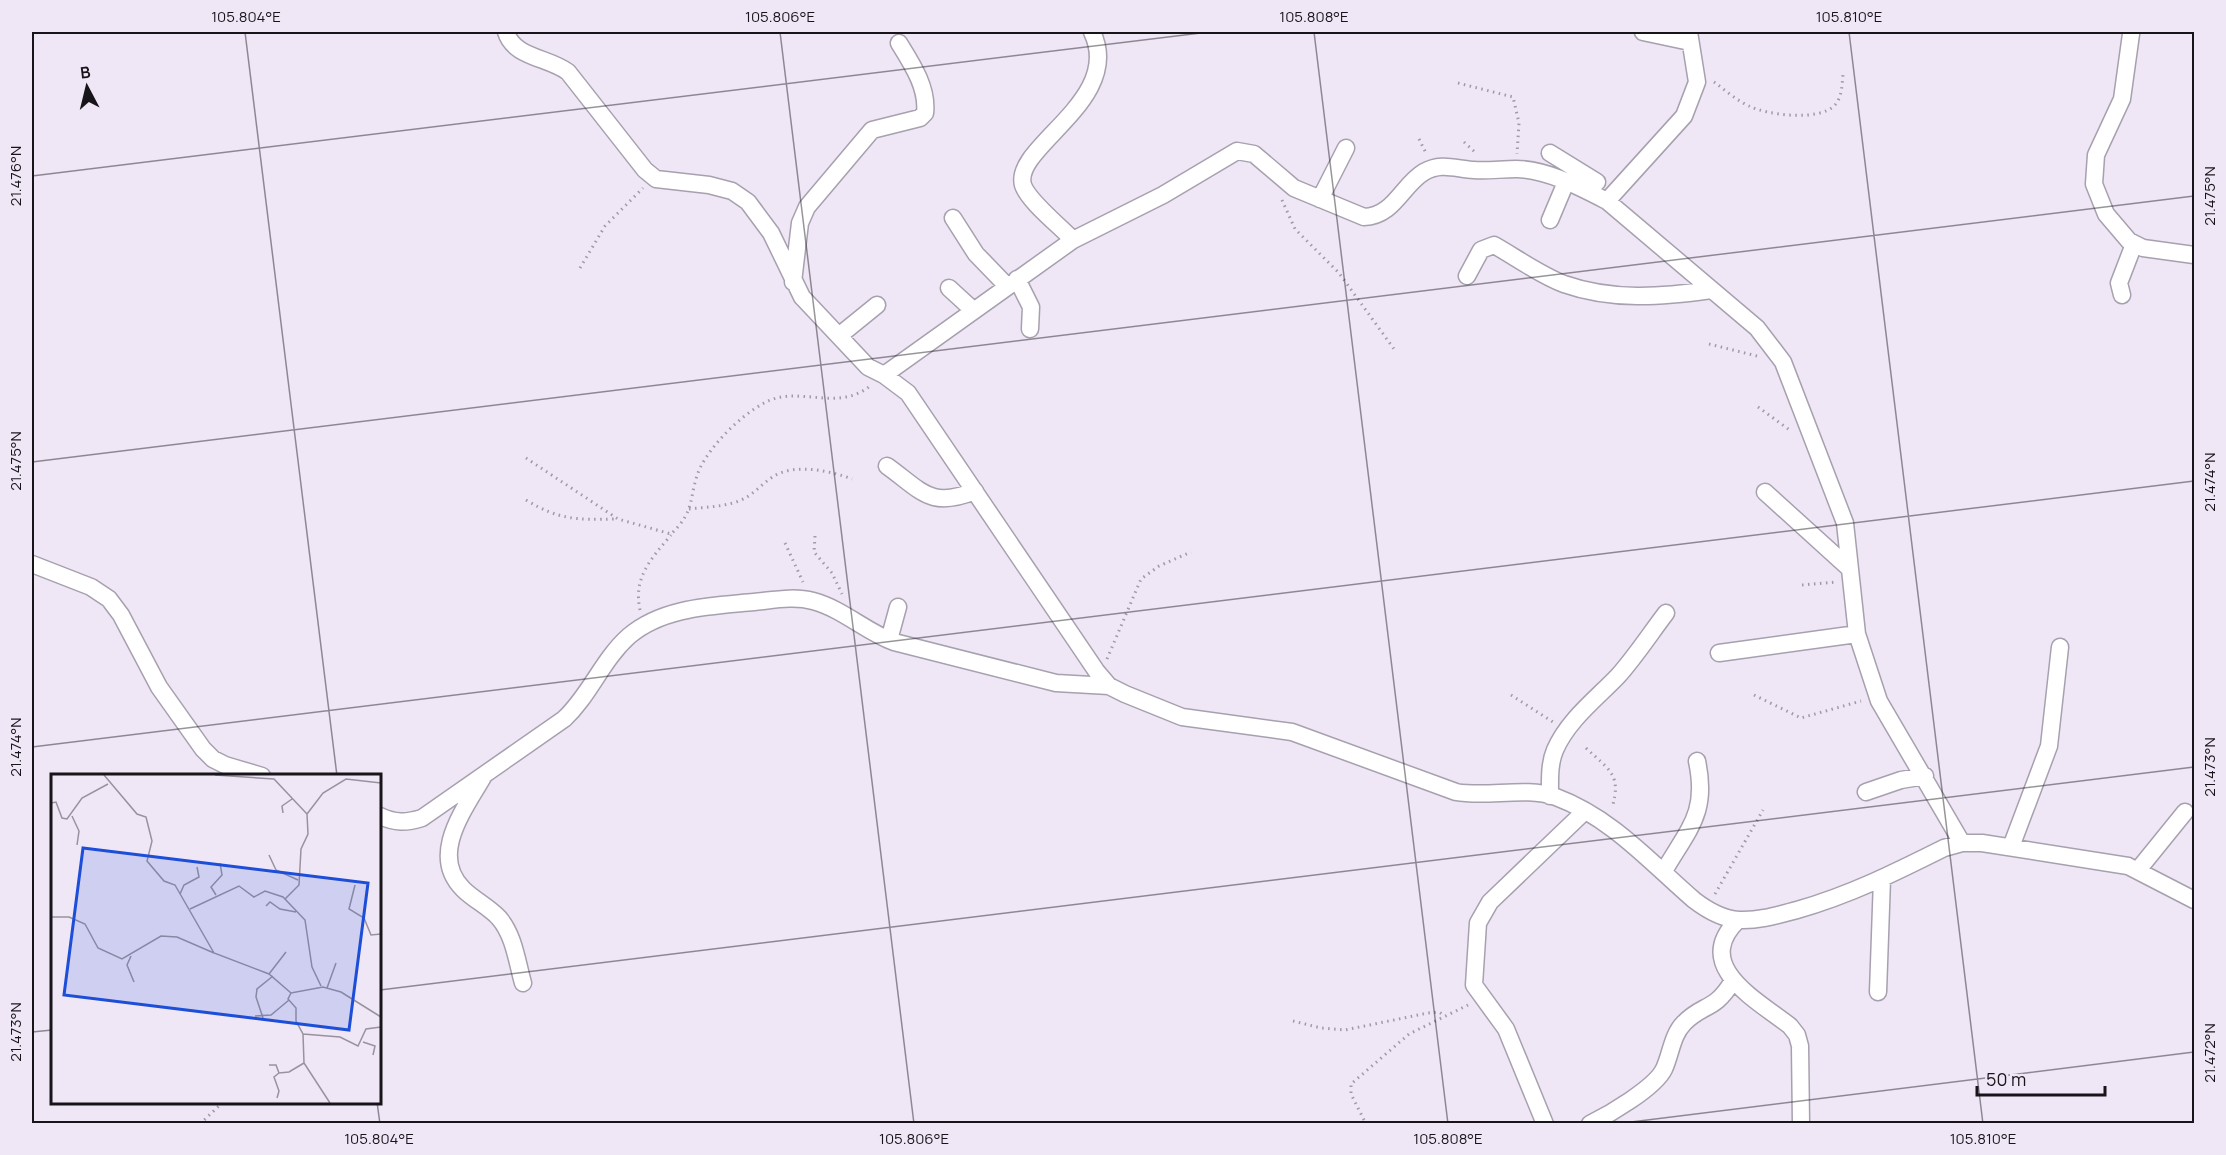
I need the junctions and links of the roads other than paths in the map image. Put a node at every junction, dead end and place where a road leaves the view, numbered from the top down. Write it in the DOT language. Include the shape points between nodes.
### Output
graph roads {
  1 [pos="506,32"];
  2 [pos="1643,32"];
  3 [pos="2131,34"];
  4 [pos="1098,36"];
  5 [pos="1689,37"];
  6 [pos="899,43"];
  7 [pos="1346,148"];
  8 [pos="1550,153"];
  9 [pos="1566,182"];
  10 [pos="1607,191"];
  11 [pos="1320,199"];
  12 [pos="953,218"];
  13 [pos="1550,220"];
  14 [pos="1072,240"];
  15 [pos="2134,244"];
  16 [pos="2194,255"];
  17 [pos="1467,276"];
  18 [pos="793,283"];
  19 [pos="1012,283"];
  20 [pos="949,288"];
  21 [pos="1712,290"];
  22 [pos="2122,295"];
  23 [pos="877,305"];
  24 [pos="973,310"];
  25 [pos="1030,329"];
  26 [pos="840,335"];
  27 [pos="884,375"];
  28 [pos="887,466"];
  29 [pos="975,491"];
  30 [pos="1765,492"];
  31 [pos="32,564"];
  32 [pos="1851,575"];
  33 [pos="898,607"];
  34 [pos="1666,613"];
  35 [pos="1857,634"];
  36 [pos="888,640"];
  37 [pos="2060,647"];
  38 [pos="1719,652"];
  39 [pos="1109,686"];
  40 [pos="1697,761"];
  41 [pos="255,774"];
  42 [pos="485,774"];
  43 [pos="1925,776"];
  44 [pos="1866,792"];
  45 [pos="1550,796"];
  46 [pos="1585,812"];
  47 [pos="2186,812"];
  48 [pos="381,816"];
  49 [pos="1962,843"];
  50 [pos="2011,847"];
  51 [pos="2138,870"];
  52 [pos="1664,872"];
  53 [pos="1882,879"];
  54 [pos="2194,900"];
  55 [pos="1738,920"];
  56 [pos="1732,982"];
  57 [pos="523,983"];
  58 [pos="1878,992"];
  59 [pos="1545,1124"];
  60 [pos="1590,1124"];
  61 [pos="1801,1124"];
  1 -- 18 [label="street" via="521,51 568,72 645,170 656,178 709,185 732,191 748,202 771,233"];
  2 -- 5 [label="street"];
  3 -- 15 [label="street" via="2122,99 2097,155 2094,184 2106,214"];
  4 -- 14 [label="street" via="1100,62 1096,77 1024,169 1024,187"];
  5 -- 10 [label="street" via="1695,92 1684,116"];
  6 -- 18 [label="street" via="915,68 925,113 920,118 872,130 818,192 800,223"];
  7 -- 11 [label="street"];
  8 -- 10 [label="street"];
  9 -- 10 [label="street"];
  9 -- 11 [label="street" via="1516,169 1444,166 1422,173 1385,212 1375,217 1364,217"];
  9 -- 13 [label="street"];
  10 -- 21 [label="street"];
  11 -- 14 [label="street" via="1285,183 1254,154 1237,151 1163,195"];
  12 -- 19 [label="street" via="976,254"];
  14 -- 19 [label="street"];
  15 -- 16 [label="street"];
  15 -- 22 [label="street" via="2120,283"];
  17 -- 21 [label="street" via="1481,250 1494,245 1578,288 1635,298"];
  18 -- 26 [label="street"];
  19 -- 24 [label="street"];
  19 -- 25 [label="street" via="1031,307"];
  20 -- 24 [label="street"];
  21 -- 32 [label="street" via="1757,328 1783,362 1845,524"];
  23 -- 26 [label="street"];
  24 -- 27 [label="street"];
  26 -- 27 [label="street" via="868,367"];
  27 -- 29 [label="street" via="908,393"];
  28 -- 29 [label="street" via="944,501"];
  29 -- 39 [label="street"];
  30 -- 32 [label="street"];
  31 -- 41 [label="street" via="109,598 122,615 159,687 203,749 225,765"];
  32 -- 35 [label="street"];
  33 -- 36 [label="street"];
  34 -- 45 [label="street" via="1619,675 1566,730 1554,751"];
  35 -- 38 [label="street"];
  35 -- 43 [label="street" via="1887,719"];
  36 -- 39 [label="street" via="1056,683"];
  36 -- 42 [label="street" via="812,600 791,598 691,608 656,619 630,635 612,654 577,707"];
  37 -- 50 [label="street" via="2049,746"];
  39 -- 45 [label="street" via="1182,717 1292,732 1456,792"];
  40 -- 52 [label="street" via="1702,798 1695,819"];
  42 -- 48 [label="street" via="422,818 406,823"];
  42 -- 57 [label="street" via="454,827 449,862 462,889 500,919 512,941"];
  43 -- 44 [label="street"];
  43 -- 49 [label="street"];
  45 -- 46 [label="street"];
  46 -- 52 [label="street" via="1629,840"];
  46 -- 59 [label="street" via="1482,912 1478,923 1474,985 1506,1029"];
  47 -- 51 [label="street"];
  49 -- 50 [label="street"];
  49 -- 53 [label="street"];
  50 -- 51 [label="street" via="2104,860"];
  51 -- 54 [label="street"];
  52 -- 55 [label="street" via="1707,908"];
  53 -- 55 [label="street" via="1834,899 1766,918"];
  53 -- 58 [label="street"];
  55 -- 56 [label="street" via="1722,941 1721,954"];
  56 -- 60 [label="street" via="1715,1004 1685,1021 1663,1072 1654,1082"];
  56 -- 61 [label="street" via="1797,1035"];
}
